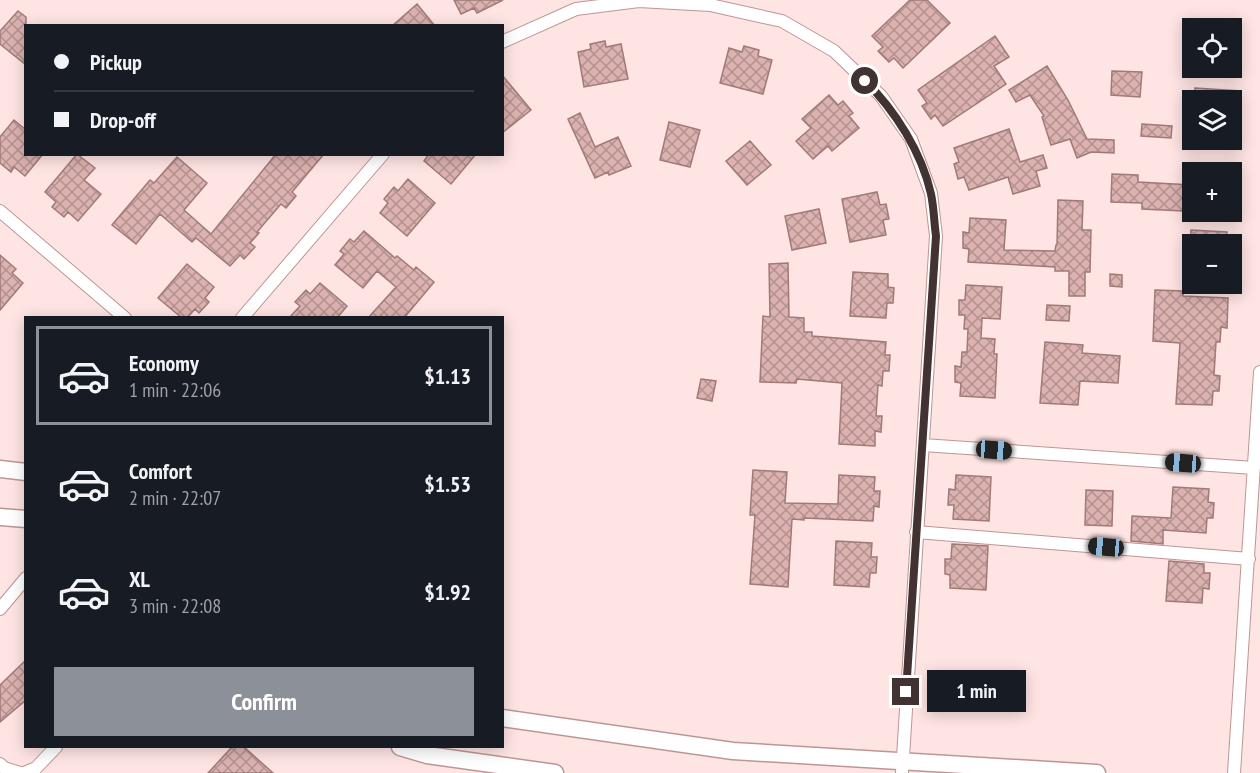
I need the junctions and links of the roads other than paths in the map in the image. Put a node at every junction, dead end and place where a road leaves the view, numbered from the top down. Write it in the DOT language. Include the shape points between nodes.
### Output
graph roads {
  1 [pos="504,41"];
  2 [pos="381,156"];
  3 [pos="0,211"];
  4 [pos="123,316"];
  5 [pos="244,316"];
  6 [pos="1260,372"];
  7 [pos="923,445"];
  8 [pos="1254,468"];
  9 [pos="0,470"];
  10 [pos="24,472"];
  11 [pos="0,517"];
  12 [pos="24,519"];
  13 [pos="916,532"];
  14 [pos="1249,559"];
  15 [pos="24,580"];
  16 [pos="0,609"];
  17 [pos="504,718"];
  18 [pos="55,748"];
  19 [pos="403,748"];
  20 [pos="0,764"];
  21 [pos="902,767"];
  22 [pos="22,773"];
  23 [pos="555,773"];
  24 [pos="1097,773"];
  25 [pos="1234,773"];
  1 -- 7 [label="street" via="576,9 639,1 710,5 782,21 834,51 881,96 911,139 931,193 936,236"];
  2 -- 5 [label="street"];
  3 -- 4 [label="street"];
  6 -- 8 [label="street"];
  7 -- 8 [label="street"];
  7 -- 13 [label="street"];
  8 -- 14 [label="street"];
  9 -- 10 [label="street"];
  11 -- 12 [label="street"];
  13 -- 14 [label="street"];
  13 -- 21 [label="street"];
  14 -- 25 [label="street"];
  15 -- 16 [label="street"];
  17 -- 21 [label="street" via="733,751"];
  18 -- 22 [label="street" via="36,768"];
  19 -- 23 [label="street" via="427,755"];
  20 -- 22 [label="street"];
  21 -- 24 [label="street"];
}
